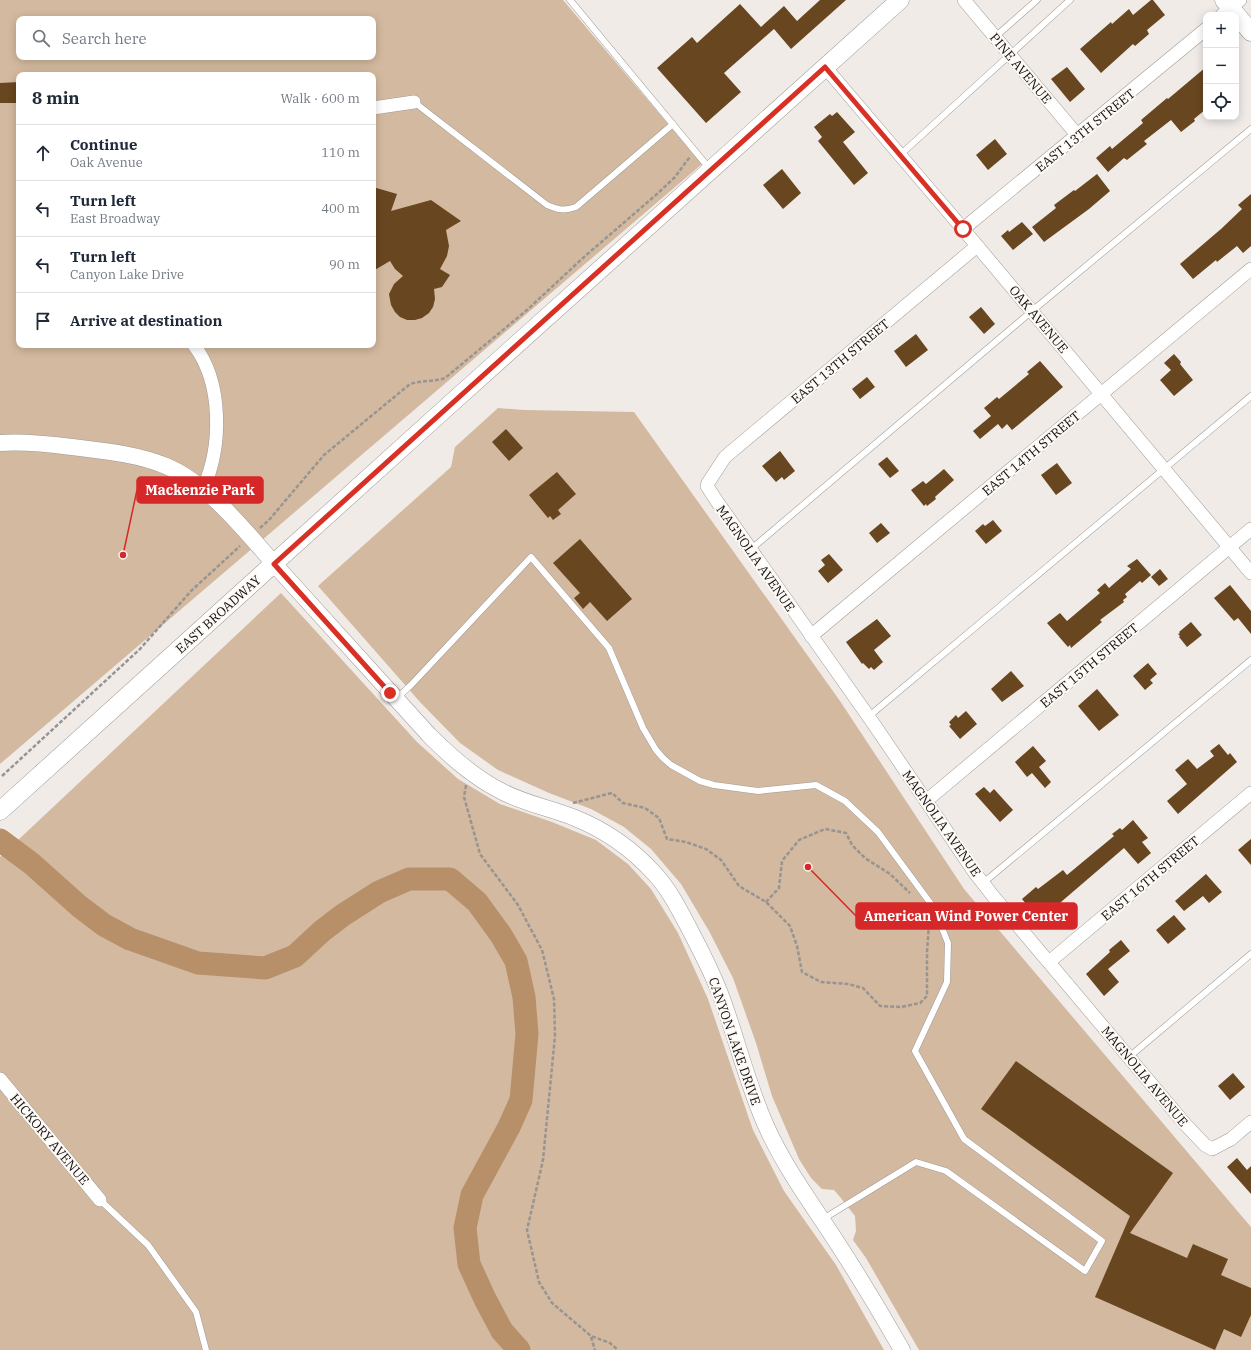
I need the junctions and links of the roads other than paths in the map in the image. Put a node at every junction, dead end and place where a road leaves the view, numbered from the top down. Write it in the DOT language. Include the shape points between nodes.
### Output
graph roads {
  1 [pos="570,0"];
  2 [pos="900,0"];
  3 [pos="964,0"];
  4 [pos="1037,0"];
  5 [pos="1070,0"];
  6 [pos="1229,6"];
  7 [pos="1203,32"];
  8 [pos="1251,32"];
  9 [pos="995,37"];
  10 [pos="1010,54"];
  11 [pos="825,67"];
  12 [pos="414,102"];
  13 [pos="376,108"];
  14 [pos="673,124"];
  15 [pos="1251,129"];
  16 [pos="1078,136"];
  17 [pos="900,155"];
  18 [pos="711,170"];
  19 [pos="963,229"];
  20 [pos="977,246"];
  21 [pos="1251,269"];
  22 [pos="1032,311"];
  23 [pos="196,348"];
  24 [pos="1101,394"];
  25 [pos="1251,396"];
  26 [pos="0,443"];
  27 [pos="1164,469"];
  28 [pos="709,481"];
  29 [pos="203,489"];
  30 [pos="1251,529"];
  31 [pos="1230,547"];
  32 [pos="750,550"];
  33 [pos="274,564"];
  34 [pos="1251,573"];
  35 [pos="811,636"];
  36 [pos="1251,660"];
  37 [pos="396,699"];
  38 [pos="868,717"];
  39 [pos="1251,793"];
  40 [pos="926,801"];
  41 [pos="0,811"];
  42 [pos="983,883"];
  43 [pos="1251,954"];
  44 [pos="1049,962"];
  45 [pos="1129,1057"];
  46 [pos="0,1078"];
  47 [pos="1251,1122"];
  48 [pos="100,1200"];
  49 [pos="822,1220"];
  50 [pos="206,1350"];
  51 [pos="902,1350"];
  1 -- 14 [label="lane"];
  2 -- 11 [label="main road, EAST BROADWAY"];
  3 -- 9 [label="street, PINE AVENUE"];
  4 -- 9 [label="lane"];
  5 -- 10 [label="lane"];
  6 -- 8 [label="main road"];
  7 -- 16 [label="street, EAST 13TH STREET"];
  9 -- 10 [label="street, PINE AVENUE"];
  10 -- 16 [label="street, PINE AVENUE"];
  10 -- 17 [label="lane"];
  11 -- 17 [label="street, OAK AVENUE"];
  11 -- 18 [label="main road, EAST BROADWAY"];
  12 -- 13 [label="street"];
  12 -- 14 [label="lane" via="547,205 559,210 576,207"];
  14 -- 18 [label="lane"];
  15 -- 22 [label="lane"];
  16 -- 19 [label="street, EAST 13TH STREET"];
  17 -- 19 [label="street, OAK AVENUE"];
  18 -- 33 [label="main road, EAST BROADWAY"];
  19 -- 20 [label="street, OAK AVENUE"];
  20 -- 22 [label="street, OAK AVENUE"];
  20 -- 28 [label="street, EAST 13TH STREET" via="725,457"];
  21 -- 24 [label="street, EAST 14TH STREET"];
  22 -- 24 [label="street, OAK AVENUE"];
  22 -- 32 [label="lane"];
  23 -- 29 [label="street" via="210,377 216,417 217,438 212,467"];
  24 -- 27 [label="street, OAK AVENUE"];
  24 -- 35 [label="street, EAST 14TH STREET"];
  25 -- 27 [label="lane"];
  26 -- 29 [label="street, CANYON LAKE DRIVE" via="46,444 138,457 167,467"];
  27 -- 31 [label="street, OAK AVENUE"];
  27 -- 38 [label="lane"];
  28 -- 32 [label="street, MAGNOLIA AVENUE" via="708,486 716,500"];
  29 -- 33 [label="street, CANYON LAKE DRIVE" via="228,512"];
  30 -- 31 [label="street, EAST 15TH STREET"];
  31 -- 34 [label="street, OAK AVENUE"];
  31 -- 40 [label="street, EAST 15TH STREET"];
  32 -- 35 [label="street, MAGNOLIA AVENUE"];
  33 -- 37 [label="street, CANYON LAKE DRIVE"];
  33 -- 41 [label="main road, EAST BROADWAY"];
  35 -- 38 [label="street, MAGNOLIA AVENUE"];
  36 -- 42 [label="lane"];
  37 -- 49 [label="street, CANYON LAKE DRIVE" via="429,735 468,770 500,791 596,828 617,840 656,874 676,904 714,978 756,1103 770,1134 794,1179"];
  37 -- 49 [label="lane" via="531,557 609,648 643,728 656,750 671,765 700,781 714,785 758,791 816,785 846,801 878,832 934,908 948,943 947,982 915,1051 964,1138 1102,1242 1085,1271 946,1171 916,1162"];
  38 -- 40 [label="street, MAGNOLIA AVENUE"];
  39 -- 44 [label="street, EAST 16TH STREET"];
  40 -- 42 [label="street, MAGNOLIA AVENUE"];
  42 -- 44 [label="street, MAGNOLIA AVENUE"];
  43 -- 45 [label="lane"];
  44 -- 45 [label="street, MAGNOLIA AVENUE"];
  45 -- 47 [label="street, MAGNOLIA AVENUE" via="1185,1124 1212,1149 1231,1139"];
  46 -- 48 [label="street, HICKORY AVENUE"];
  48 -- 50 [label="lane" via="148,1245 196,1312"];
  49 -- 51 [label="street, CANYON LAKE DRIVE" via="869,1292"];
}
